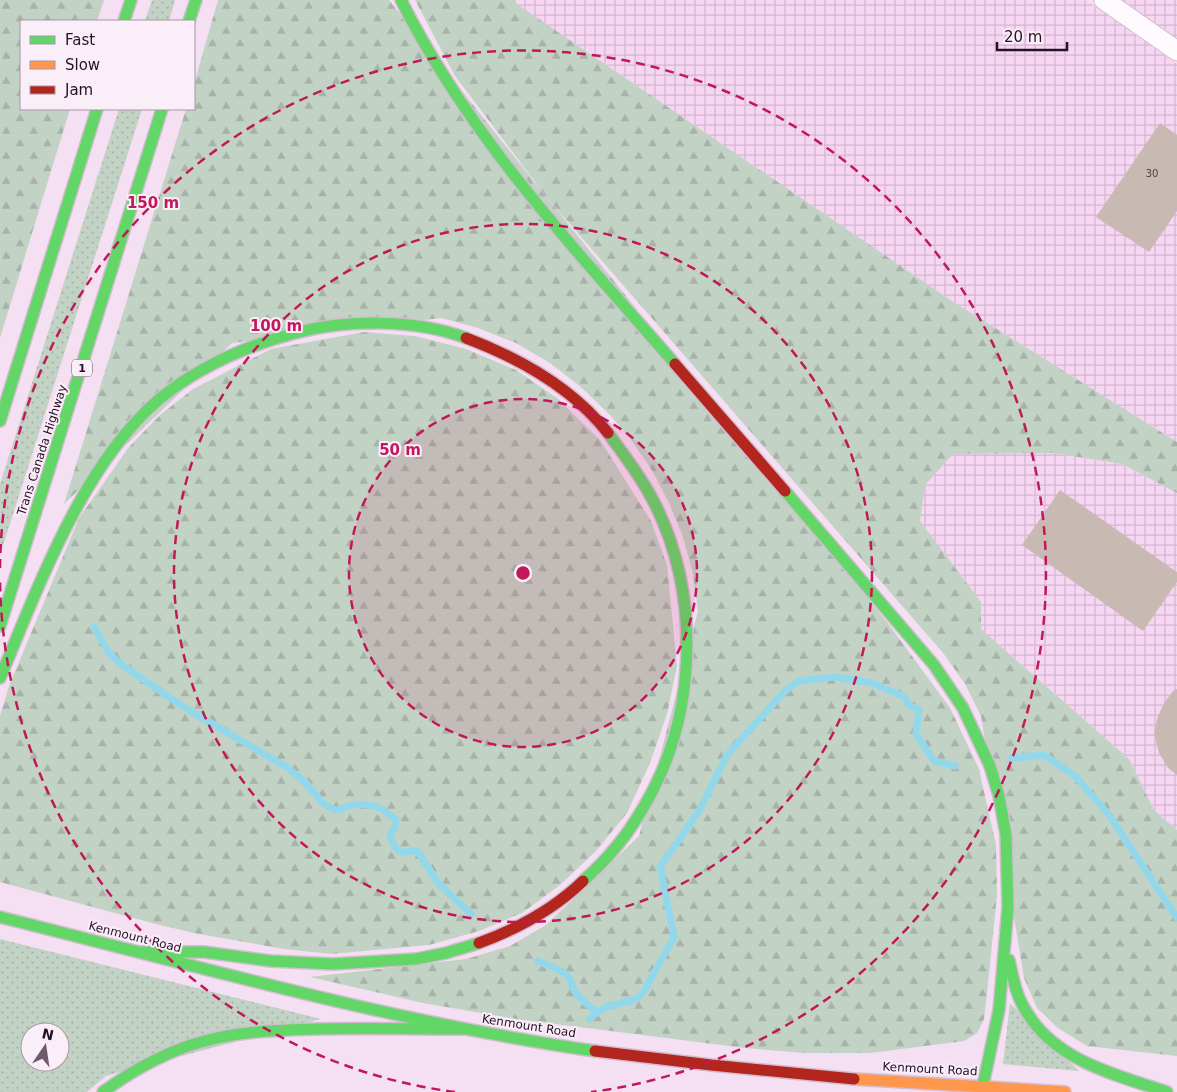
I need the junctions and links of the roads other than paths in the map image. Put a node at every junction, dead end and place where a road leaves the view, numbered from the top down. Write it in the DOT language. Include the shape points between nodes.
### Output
graph roads {
  1 [pos="131,0"];
  2 [pos="196,0"];
  3 [pos="401,0"];
  4 [pos="1104,0"];
  5 [pos="124,20"];
  6 [pos="190,20"];
  7 [pos="1177,51"];
  8 [pos="97,110"];
  9 [pos="162,110"];
  10 [pos="0,421"];
  11 [pos="0,626"];
  12 [pos="0,678"];
  13 [pos="0,917"];
  14 [pos="1005,942"];
  15 [pos="140,952"];
  16 [pos="463,1029"];
  17 [pos="735,1068"];
  18 [pos="770,1082"];
  19 [pos="983,1085"];
  20 [pos="103,1092"];
  21 [pos="1064,1092"];
  22 [pos="1167,1092"];
  1 -- 5 [label="main road"];
  2 -- 6 [label="main road"];
  3 -- 14 [label="main road" via="445,80 503,162 891,612 934,665 963,708 986,756 999,796 1006,835 1008,907"];
  4 -- 7 [label="street"];
  8 -- 10 [label="main road"];
  9 -- 11 [label="main road, Trans Canada Highway / 1"];
  12 -- 15 [label="main road" via="74,511 117,444 143,414 172,390 207,369 244,350 307,329 389,323 439,330 504,353 542,374 573,397 600,424 623,452 659,511 682,588 687,632 680,711 656,789 637,821 593,873 559,902 499,936 461,949 417,958 326,964 196,951"];
  13 -- 15 [label="main road, Kenmount Road"];
  14 -- 19 [label="main road" via="999,1010"];
  14 -- 22 [label="main road" via="1025,1011 1049,1039 1092,1066"];
  15 -- 16 [label="main road, Kenmount Road" via="313,996"];
  16 -- 17 [label="main road, Kenmount Road"];
  16 -- 20 [label="main road" via="266,1030 232,1035 194,1044 164,1056 125,1076"];
  17 -- 18 [label="main road"];
  17 -- 19 [label="main road, Kenmount Road" via="912,1083"];
  19 -- 21 [label="main road, Kenmount Road"];
}
